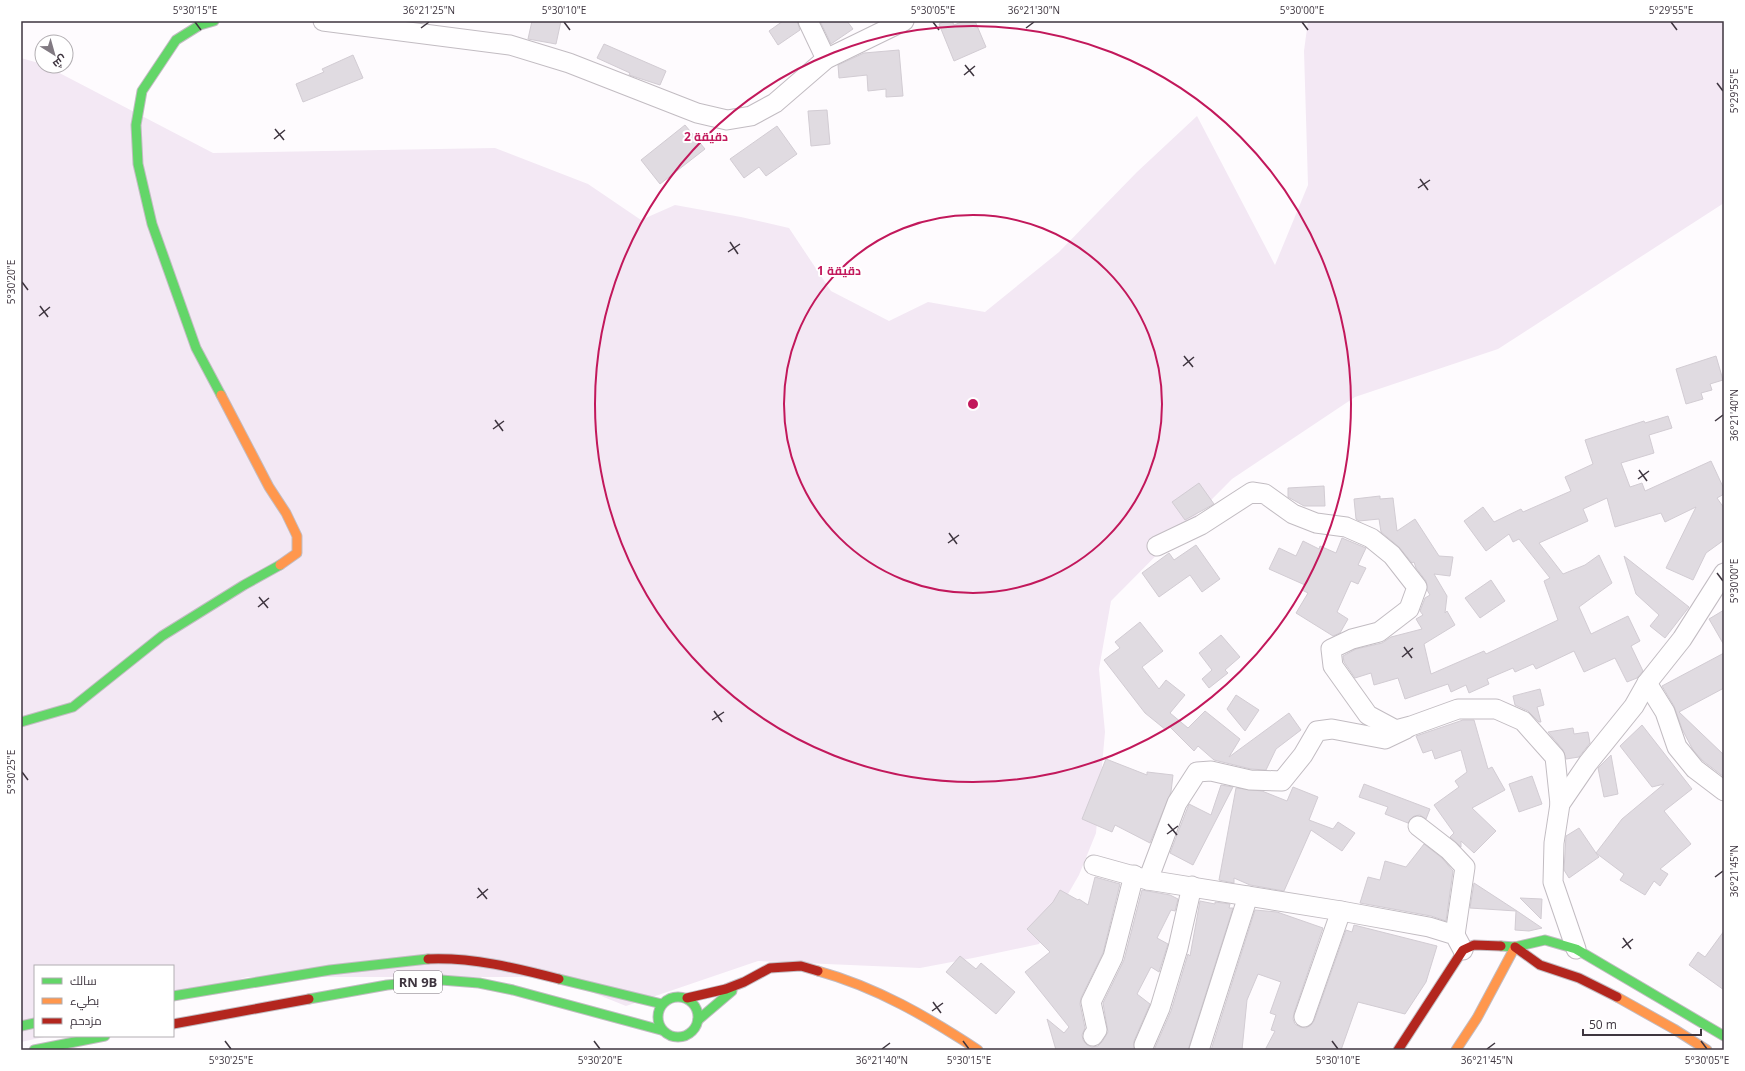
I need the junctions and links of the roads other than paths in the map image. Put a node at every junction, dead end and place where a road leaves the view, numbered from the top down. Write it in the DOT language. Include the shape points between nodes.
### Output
graph roads {
  1 [pos="194,21"];
  2 [pos="214,21"];
  3 [pos="323,21"];
  4 [pos="808,21"];
  5 [pos="904,21"];
  6 [pos="176,40"];
  7 [pos="826,59"];
  8 [pos="1158,546"];
  9 [pos="1724,573"];
  10 [pos="1647,683"];
  11 [pos="21,722"];
  12 [pos="1411,726"];
  13 [pos="1724,790"];
  14 [pos="1560,804"];
  15 [pos="1418,826"];
  16 [pos="1094,865"];
  17 [pos="1141,877"];
  18 [pos="1192,886"];
  19 [pos="1248,896"];
  20 [pos="1340,911"];
  21 [pos="1459,942"];
  22 [pos="1515,947"];
  23 [pos="1576,949"];
  24 [pos="744,982"];
  25 [pos="174,996"];
  26 [pos="687,998"];
  27 [pos="662,1004"];
  28 [pos="1304,1018"];
  29 [pos="34,1023"];
  30 [pos="697,1023"];
  31 [pos="174,1024"];
  32 [pos="21,1026"];
  33 [pos="661,1030"];
  34 [pos="1093,1036"];
  35 [pos="1724,1036"];
  36 [pos="100,1037"];
  37 [pos="673,1037"];
  38 [pos="697,1039"];
  39 [pos="1144,1045"];
  40 [pos="680,1048"];
  41 [pos="34,1050"];
  42 [pos="978,1050"];
  43 [pos="1199,1050"];
  44 [pos="1398,1050"];
  45 [pos="1456,1050"];
  46 [pos="1707,1050"];
  1 -- 6 [label="street"];
  2 -- 6 [label="main road" via="200,25"];
  3 -- 7 [label="street" via="510,45 569,63 697,113 727,120 751,116 775,103"];
  4 -- 7 [label="street"];
  5 -- 7 [label="street"];
  6 -- 11 [label="main road" via="142,91 136,125 138,164 152,224 196,348 269,487 286,513 297,536 297,553 283,564 162,636 73,707"];
  8 -- 12 [label="street" via="1201,525 1252,492 1265,494 1293,514 1316,523 1346,528 1371,538 1392,555 1417,587 1409,609 1380,632 1352,639 1331,649 1333,666 1368,715 1396,730"];
  9 -- 10 [label="street" via="1682,639"];
  10 -- 13 [label="street" via="1665,712 1677,747 1695,769"];
  10 -- 14 [label="street" via="1634,706 1588,763"];
  12 -- 14 [label="street" via="1458,709 1496,709 1523,722 1555,757"];
  12 -- 17 [label="street" via="1385,739 1332,729 1317,731 1303,755 1282,781 1250,780 1211,771 1197,772 1176,803"];
  14 -- 23 [label="street" via="1554,843 1553,882"];
  15 -- 21 [label="street" via="1449,850 1465,867"];
  16 -- 17 [label="street"];
  17 -- 18 [label="street"];
  17 -- 34 [label="street" via="1113,957 1091,1002 1097,1030"];
  18 -- 19 [label="street"];
  18 -- 39 [label="street" via="1178,948 1160,1008"];
  19 -- 20 [label="street"];
  19 -- 43 [label="street"];
  20 -- 21 [label="street" via="1429,927"];
  20 -- 28 [label="street"];
  21 -- 22 [label="main road"];
  21 -- 44 [label="main road"];
  22 -- 23 [label="main road" via="1545,940"];
  22 -- 45 [label="main road" via="1477,1018"];
  22 -- 46 [label="main road" via="1540,964 1600,988"];
  23 -- 35 [label="main road"];
  24 -- 26 [label="main road"];
  24 -- 30 [label="main road"];
  24 -- 42 [label="main road" via="770,968 801,966 836,976 885,995"];
  25 -- 27 [label="main road, RN 9B" via="353,967 420,958 454,958 534,973"];
  26 -- 27 [label="main road" via="674,997"];
  26 -- 30 [label="main road" via="696,1007"];
  27 -- 33 [label="main road" via="657,1016"];
  29 -- 32 [label="main road"];
  30 -- 37 [label="main road" via="686,1036"];
  30 -- 38 [label="main road"];
  31 -- 33 [label="main road, RN 9B" via="387,985 441,980 479,983 513,990"];
  33 -- 37 [label="main road"];
  36 -- 41 [label="main road"];
  37 -- 40 [label="main road"];
}
